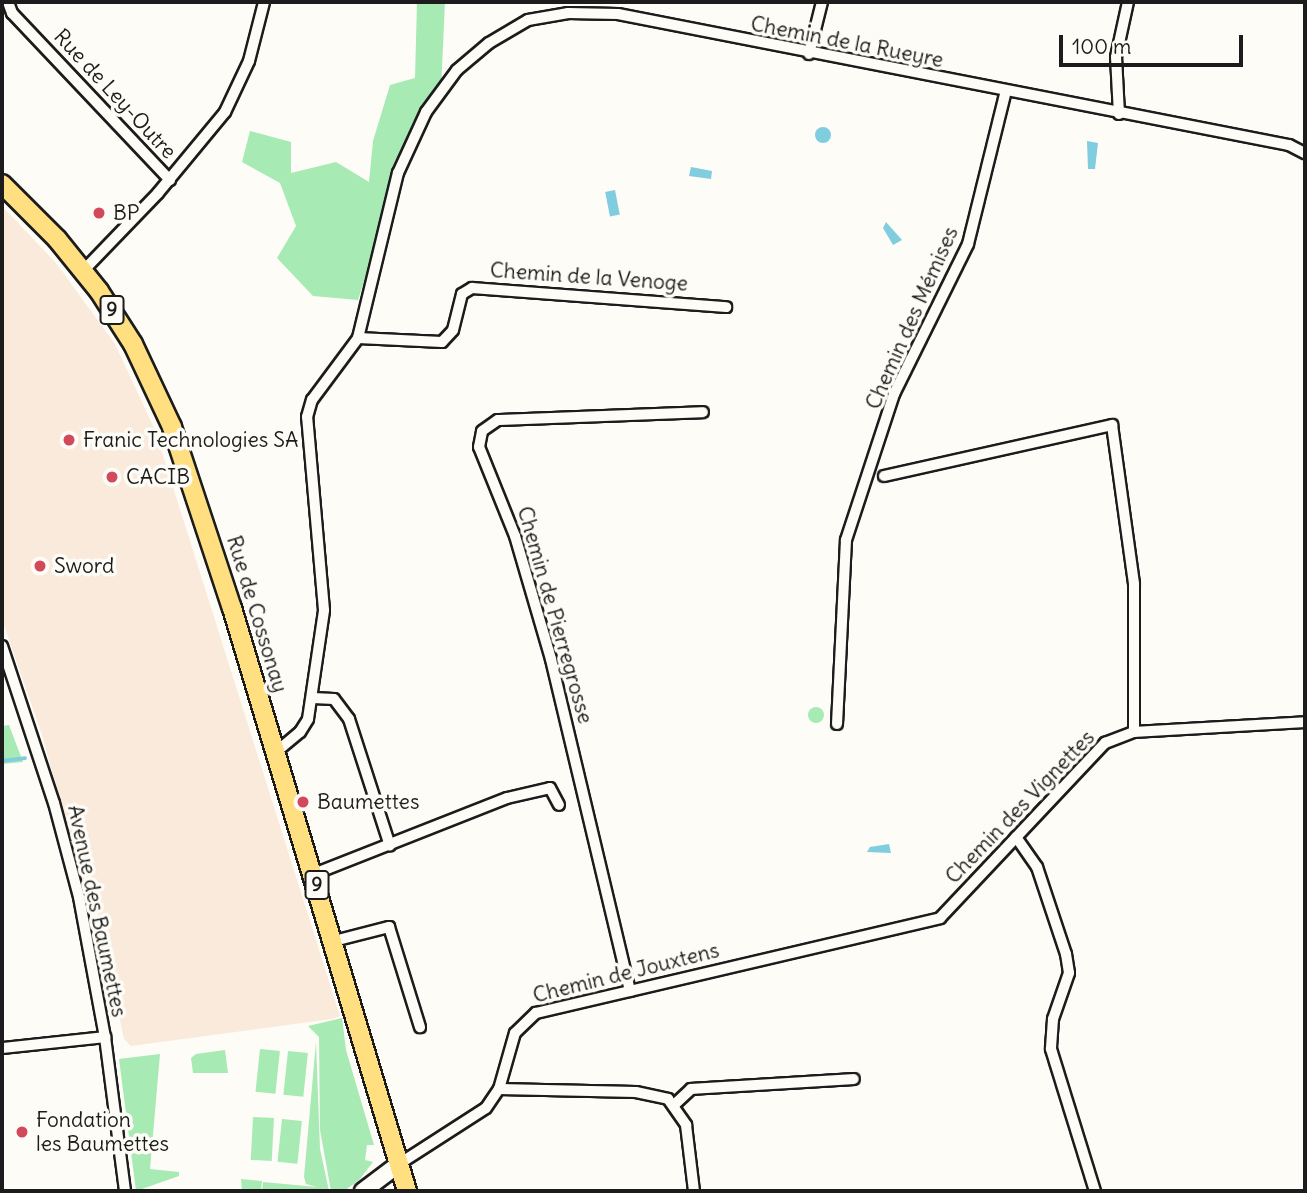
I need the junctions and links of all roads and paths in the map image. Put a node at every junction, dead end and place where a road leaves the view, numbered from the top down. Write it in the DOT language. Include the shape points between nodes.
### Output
graph roads {
  1 [pos="8,2"];
  2 [pos="264,2"];
  3 [pos="822,2"];
  4 [pos="1128,2"];
  5 [pos="809,54"];
  6 [pos="1006,91"];
  7 [pos="1119,114"];
  8 [pos="1305,153"];
  9 [pos="170,180"];
  10 [pos="2,184"];
  11 [pos="83,271"];
  12 [pos="726,307"];
  13 [pos="358,338"];
  14 [pos="703,412"];
  15 [pos="884,476"];
  16 [pos="2,646"];
  17 [pos="313,698"];
  18 [pos="1305,722"];
  19 [pos="837,724"];
  20 [pos="1134,732"];
  21 [pos="276,752"];
  22 [pos="559,805"];
  23 [pos="1016,837"];
  24 [pos="390,846"];
  25 [pos="314,874"];
  26 [pos="855,940"];
  27 [pos="334,941"];
  28 [pos="630,991"];
  29 [pos="420,1027"];
  30 [pos="104,1037"];
  31 [pos="2,1048"];
  32 [pos="854,1079"];
  33 [pos="499,1089"];
  34 [pos="675,1104"];
  35 [pos="399,1164"];
  36 [pos="125,1191"];
  37 [pos="363,1191"];
  38 [pos="407,1191"];
  39 [pos="694,1191"];
  40 [pos="1095,1191"];
  1 -- 9 [label="street, Rue de Ley-Outre" via="12,13"];
  2 -- 9 [label="street" via="249,61 233,99"];
  3 -- 5 [label="street"];
  4 -- 7 [label="street" via="1116,57"];
  5 -- 6 [label="street, Chemin de la Rueyre"];
  5 -- 13 [label="street, Chemin de la Rueyre" via="618,14 568,13 528,20 489,43 449,80 411,140 395,184"];
  6 -- 7 [label="street, Chemin de la Rueyre"];
  6 -- 19 [label="street, Chemin des Mémises" via="968,244 894,394 846,540"];
  7 -- 8 [label="street, Chemin de la Rueyre" via="1289,145"];
  9 -- 11 [label="street"];
  10 -- 11 [label="main road, 9"];
  11 -- 21 [label="main road, Rue de Cossonay / 9" via="128,333 176,440"];
  12 -- 13 [label="street, Chemin de la Venoge" via="472,288 462,295 453,330 442,342"];
  13 -- 17 [label="street, Chemin de la Rueyre" via="312,400 307,416 324,610"];
  14 -- 28 [label="street, Chemin de Pierregrosse" via="498,420 482,431 479,447 515,536 551,659"];
  15 -- 20 [label="street" via="1112,425 1134,584"];
  16 -- 30 [label="street, Avenue des Baumettes" via="58,815 79,897"];
  17 -- 21 [label="street, Chemin de la Rueyre" via="300,732"];
  17 -- 24 [label="street, Rue de Cossonay" via="334,698 349,719"];
  18 -- 20 [label="street, Chemin des Vignettes"];
  20 -- 23 [label="street, Chemin des Vignettes" via="1105,743"];
  21 -- 25 [label="main road, Rue de Cossonay / 9"];
  22 -- 24 [label="street" via="550,788 529,792"];
  23 -- 26 [label="street, Chemin des Vignettes" via="940,918"];
  23 -- 40 [label="street" via="1037,867 1066,954 1069,973 1052,1019 1051,1049"];
  24 -- 25 [label="street"];
  25 -- 27 [label="main road, Rue de Cossonay / 9"];
  26 -- 28 [label="street, Chemin de Jouxtens"];
  27 -- 29 [label="street" via="388,928"];
  27 -- 35 [label="main road, Rue de Cossonay / 9"];
  28 -- 33 [label="street, Chemin de Jouxtens" via="530,1017 515,1033"];
  30 -- 31 [label="street"];
  30 -- 36 [label="street, Avenue des Baumettes"];
  32 -- 34 [label="street" via="691,1089"];
  33 -- 34 [label="street" via="636,1092 656,1094"];
  33 -- 35 [label="street, Chemin de Jouxtens" via="476,1117"];
  34 -- 39 [label="street" via="687,1125"];
  35 -- 37 [label="street, Chemin de Jouxtens"];
  35 -- 38 [label="main road, Rue de Cossonay / 9"];
}
